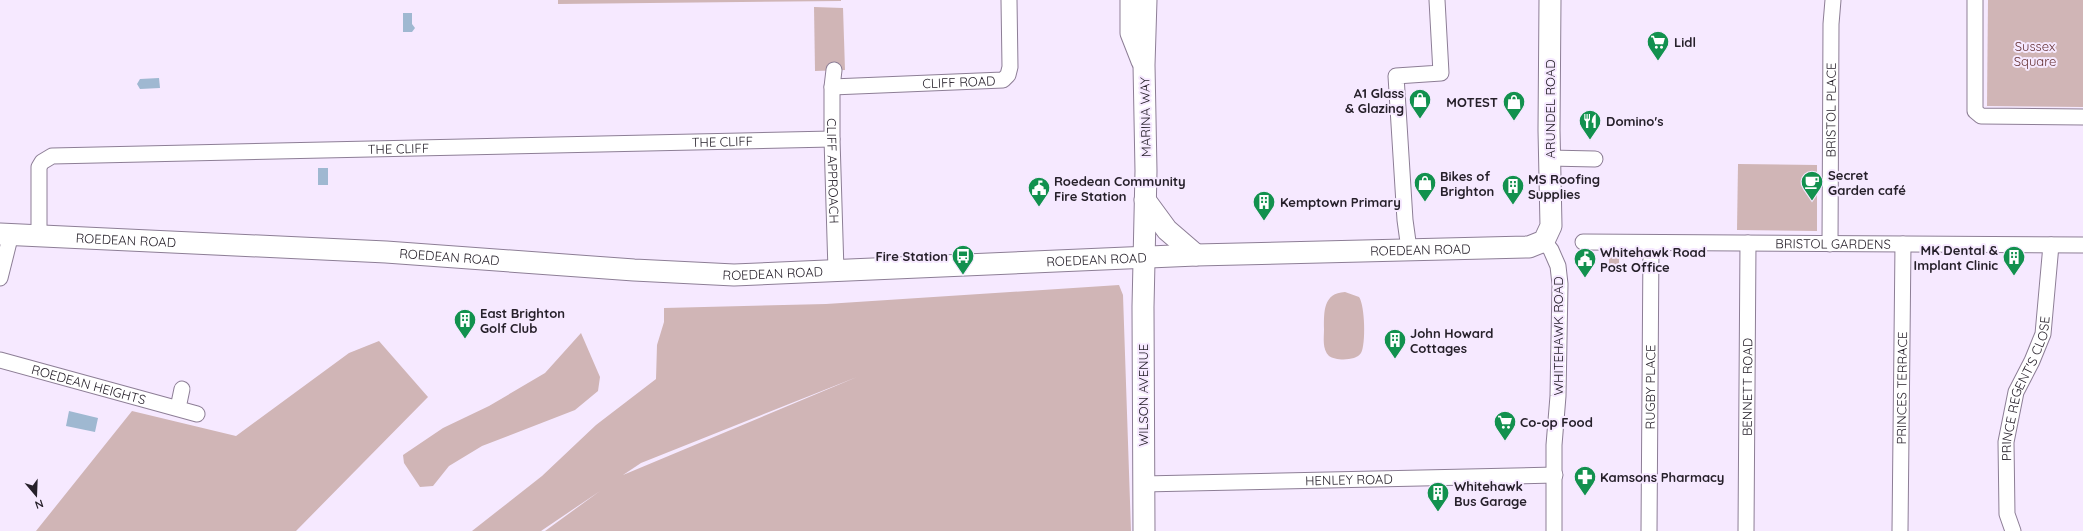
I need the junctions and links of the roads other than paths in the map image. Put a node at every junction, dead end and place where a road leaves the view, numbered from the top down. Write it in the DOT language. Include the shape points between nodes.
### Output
graph roads {
  1 [pos="1009,0"];
  2 [pos="1131,0"];
  3 [pos="1146,0"];
  4 [pos="1437,0"];
  5 [pos="1550,0"];
  6 [pos="1833,0"];
  7 [pos="1975,0"];
  8 [pos="1144,65"];
  9 [pos="834,70"];
  10 [pos="832,87"];
  11 [pos="2083,117"];
  12 [pos="832,139"];
  13 [pos="1549,158"];
  14 [pos="1595,159"];
  15 [pos="1145,200"];
  16 [pos="6,234"];
  17 [pos="39,235"];
  18 [pos="1544,241"];
  19 [pos="1584,242"];
  20 [pos="1651,243"];
  21 [pos="1748,243"];
  22 [pos="1830,244"];
  23 [pos="1903,244"];
  24 [pos="2051,245"];
  25 [pos="2083,245"];
  26 [pos="1409,249"];
  27 [pos="1196,256"];
  28 [pos="1143,259"];
  29 [pos="836,271"];
  30 [pos="0,278"];
  31 [pos="0,360"];
  32 [pos="182,389"];
  33 [pos="178,408"];
  34 [pos="197,414"];
  35 [pos="1555,475"];
  36 [pos="1143,484"];
  37 [pos="1144,531"];
  38 [pos="1554,531"];
  39 [pos="1649,531"];
  40 [pos="1746,531"];
  41 [pos="1900,531"];
  42 [pos="2012,531"];
  1 -- 10 [label="street, CLIFF ROAD" via="1010,67 1004,80"];
  2 -- 8 [label="main road" via="1131,33"];
  3 -- 8 [label="main road, MARINA WAY"];
  4 -- 26 [label="street" via="1441,74 1396,76"];
  5 -- 13 [label="main road, ARUNDEL ROAD"];
  6 -- 22 [label="street, BRISTOL PLACE"];
  7 -- 11 [label="street" via="1975,111 1981,116"];
  8 -- 15 [label="main road, MARINA WAY"];
  9 -- 10 [label="street, CLIFF APPROACH"];
  10 -- 12 [label="street, CLIFF APPROACH"];
  12 -- 17 [label="street, THE CLIFF" via="52,156 39,167"];
  12 -- 29 [label="street, CLIFF APPROACH"];
  13 -- 14 [label="street"];
  13 -- 18 [label="main road, ARUNDEL ROAD" via="1551,226"];
  15 -- 27 [label="main road" via="1166,230"];
  15 -- 28 [label="main road, MARINA WAY"];
  16 -- 17 [label="main road, ROEDEAN ROAD"];
  16 -- 30 [label="street"];
  17 -- 29 [label="main road, ROEDEAN ROAD" via="386,252 734,275"];
  18 -- 26 [label="main road, ROEDEAN ROAD" via="1529,246"];
  18 -- 35 [label="street, WHITEHAWK ROAD" via="1558,266 1560,284"];
  19 -- 20 [label="street, BRISTOL GARDENS"];
  20 -- 21 [label="street, BRISTOL GARDENS"];
  20 -- 39 [label="street, RUGBY PLACE"];
  21 -- 22 [label="street, BRISTOL GARDENS"];
  21 -- 40 [label="street, BENNETT ROAD"];
  22 -- 23 [label="street, BRISTOL GARDENS"];
  23 -- 24 [label="street, BRISTOL GARDENS"];
  23 -- 41 [label="street, PRINCES TERRACE"];
  24 -- 25 [label="street, BRISTOL GARDENS"];
  24 -- 42 [label="street, PRINCE REGENT'S CLOSE" via="2043,334 2016,392 2006,442 2007,514"];
  26 -- 27 [label="main road, ROEDEAN ROAD"];
  27 -- 28 [label="main road, ROEDEAN ROAD"];
  28 -- 29 [label="main road, ROEDEAN ROAD" via="1102,258"];
  28 -- 36 [label="main road, WILSON AVENUE"];
  31 -- 33 [label="street, ROEDEAN HEIGHTS"];
  32 -- 33 [label="street"];
  33 -- 34 [label="street, ROEDEAN HEIGHTS"];
  35 -- 36 [label="street, HENLEY ROAD"];
  35 -- 38 [label="street, WHITEHAWK ROAD"];
  36 -- 37 [label="main road, WILSON AVENUE"];
}
